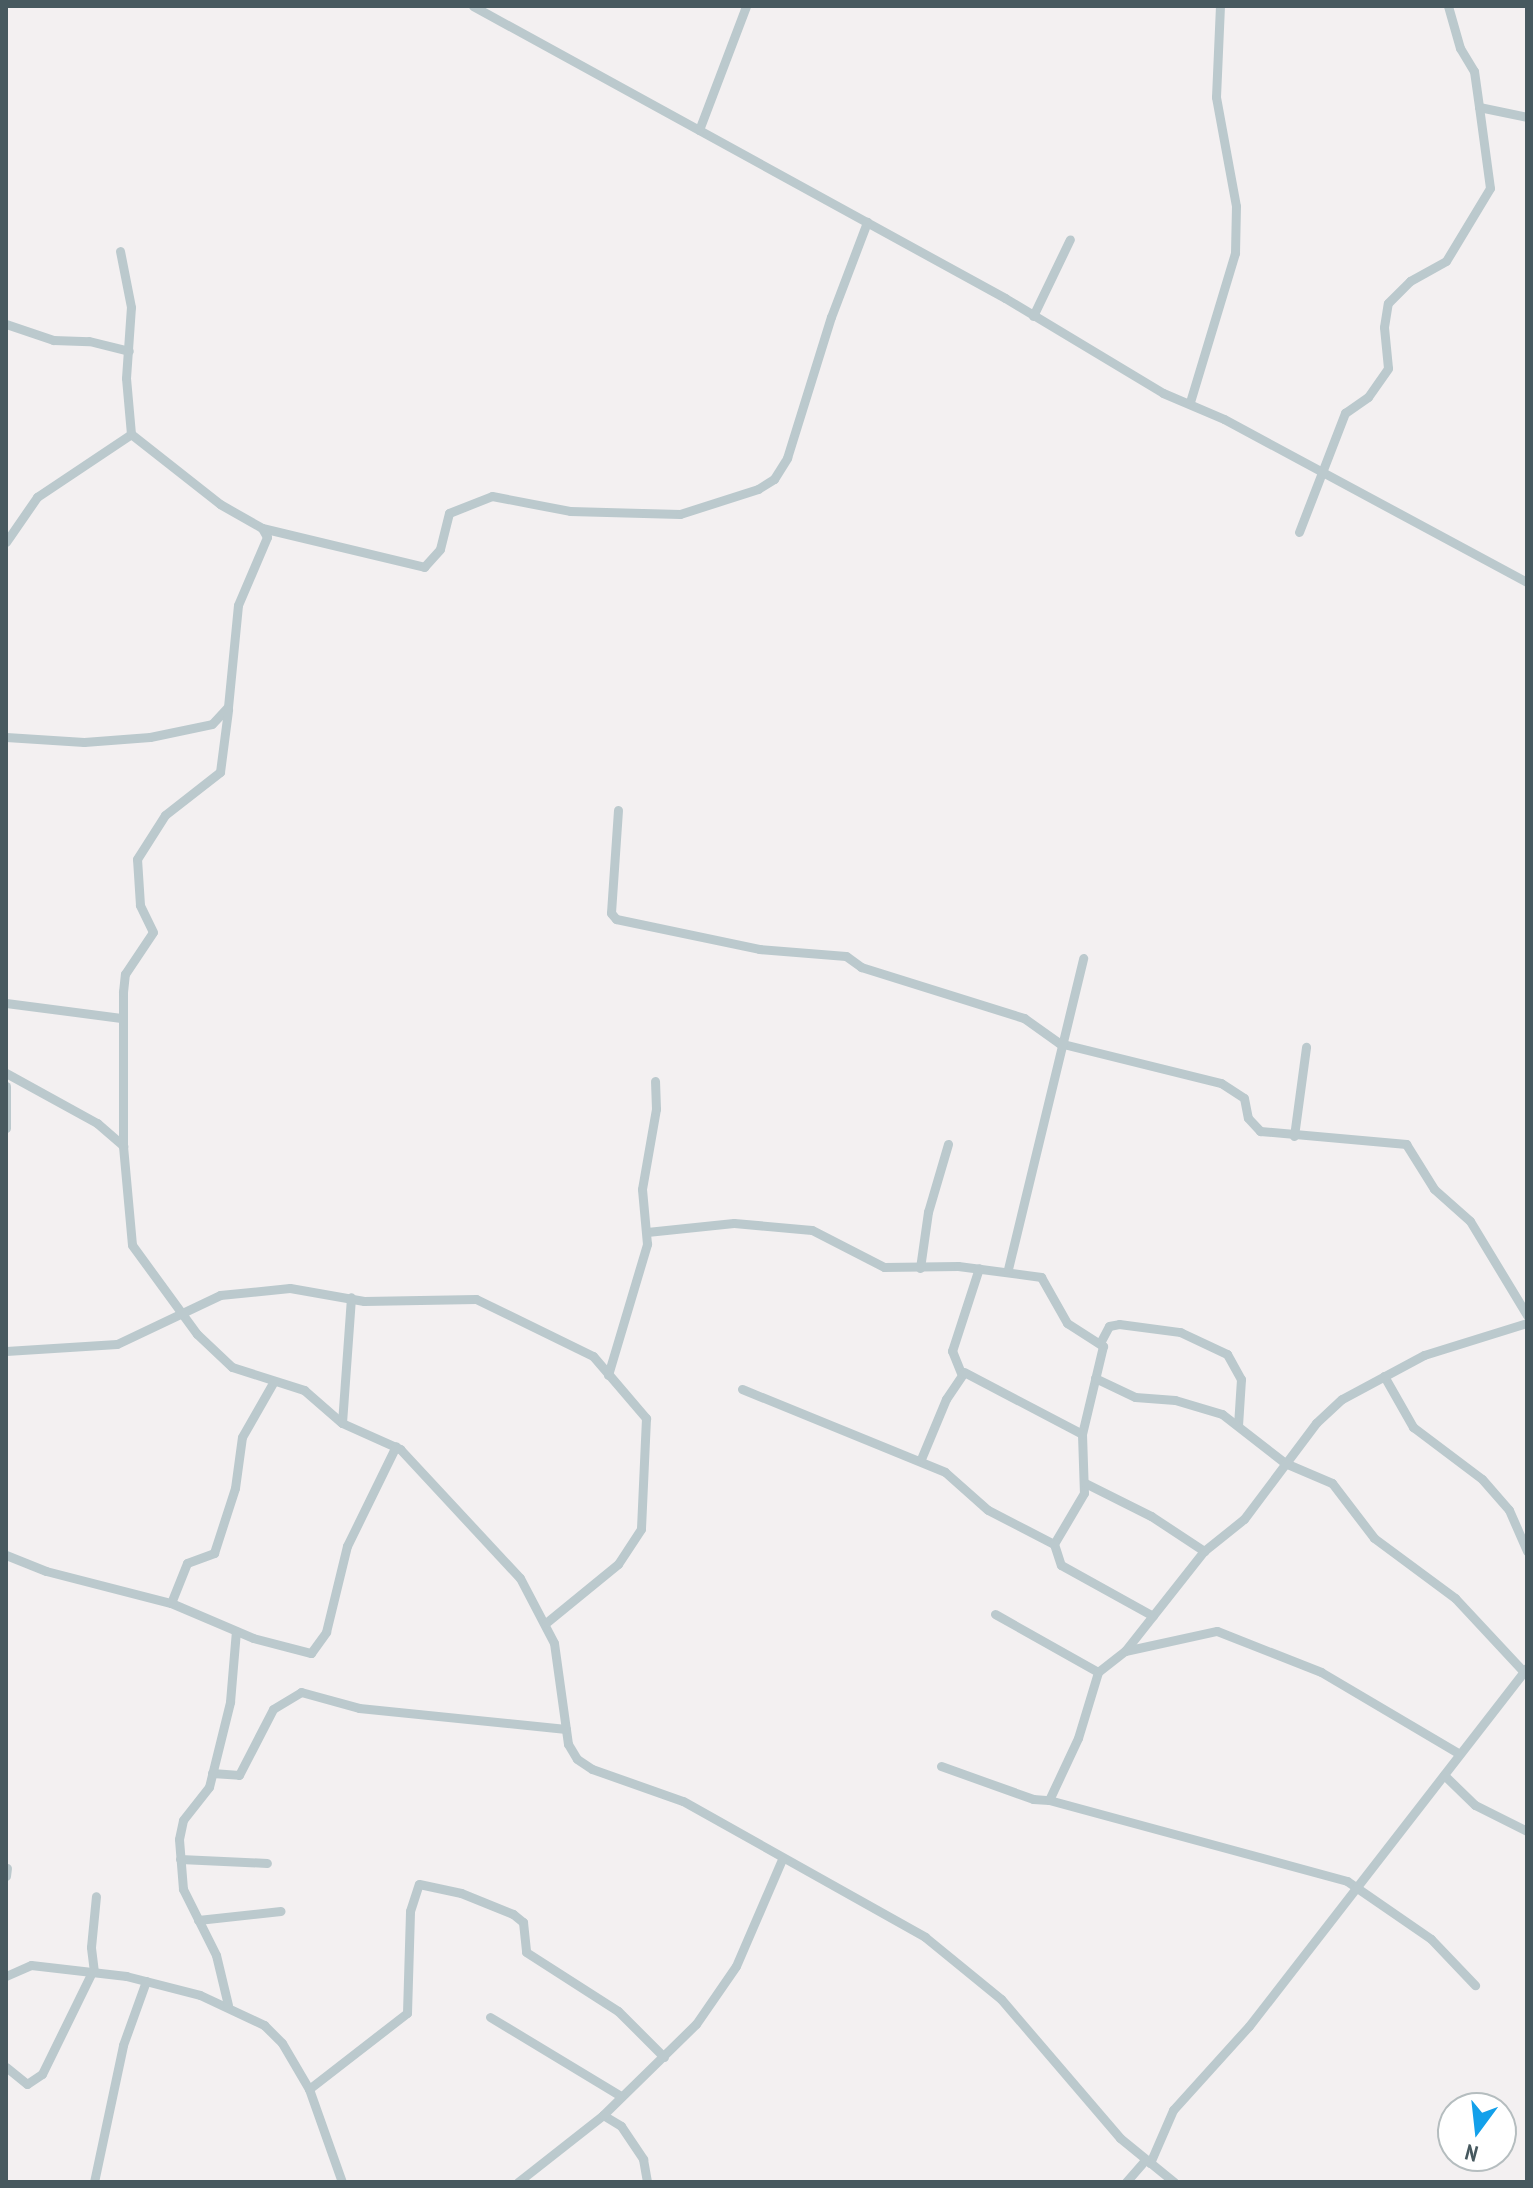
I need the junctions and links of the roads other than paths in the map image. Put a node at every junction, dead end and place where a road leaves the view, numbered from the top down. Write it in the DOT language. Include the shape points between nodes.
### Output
graph roads {
  1 [pos="473,6"];
  2 [pos="746,6"];
  3 [pos="1220,6"];
  4 [pos="1448,6"];
  5 [pos="1479,107"];
  6 [pos="1527,117"];
  7 [pos="699,130"];
  8 [pos="867,222"];
  9 [pos="1070,239"];
  10 [pos="120,251"];
  11 [pos="1033,316"];
  12 [pos="6,324"];
  13 [pos="129,351"];
  14 [pos="1190,402"];
  15 [pos="131,434"];
  16 [pos="1323,471"];
  17 [pos="262,528"];
  18 [pos="1299,532"];
  19 [pos="6,542"];
  20 [pos="1527,582"];
  21 [pos="228,707"];
  22 [pos="6,737"];
  23 [pos="618,810"];
  24 [pos="1083,958"];
  25 [pos="6,1003"];
  26 [pos="121,1018"];
  27 [pos="1059,1043"];
  28 [pos="1306,1047"];
  29 [pos="6,1073"];
  30 [pos="655,1081"];
  31 [pos="6,1086"];
  32 [pos="6,1128"];
  33 [pos="1294,1136"];
  34 [pos="948,1144"];
  35 [pos="123,1146"];
  36 [pos="647,1232"];
  37 [pos="920,1268"];
  38 [pos="979,1268"];
  39 [pos="1008,1269"];
  40 [pos="351,1297"];
  41 [pos="180,1311"];
  42 [pos="1527,1315"];
  43 [pos="1527,1323"];
  44 [pos="1100,1343"];
  45 [pos="6,1351"];
  46 [pos="961,1373"];
  47 [pos="608,1375"];
  48 [pos="1384,1376"];
  49 [pos="1095,1378"];
  50 [pos="274,1381"];
  51 [pos="742,1389"];
  52 [pos="342,1423"];
  53 [pos="1238,1425"];
  54 [pos="1082,1434"];
  55 [pos="396,1446"];
  56 [pos="921,1459"];
  57 [pos="1285,1463"];
  58 [pos="1085,1483"];
  59 [pos="1054,1544"];
  60 [pos="1204,1551"];
  61 [pos="1527,1551"];
  62 [pos="6,1555"];
  63 [pos="171,1603"];
  64 [pos="995,1614"];
  65 [pos="1153,1616"];
  66 [pos="547,1622"];
  67 [pos="236,1631"];
  68 [pos="1125,1651"];
  69 [pos="1526,1670"];
  70 [pos="1098,1672"];
  71 [pos="566,1729"];
  72 [pos="1458,1753"];
  73 [pos="941,1766"];
  74 [pos="212,1773"];
  75 [pos="1444,1775"];
  76 [pos="1049,1800"];
  77 [pos="1527,1831"];
  78 [pos="180,1859"];
  79 [pos="782,1859"];
  80 [pos="267,1863"];
  81 [pos="1355,1890"];
  82 [pos="96,1896"];
  83 [pos="281,1911"];
  84 [pos="198,1920"];
  85 [pos="93,1972"];
  86 [pos="6,1976"];
  87 [pos="146,1981"];
  88 [pos="1475,1985"];
  89 [pos="228,2005"];
  90 [pos="490,2017"];
  91 [pos="664,2057"];
  92 [pos="6,2067"];
  93 [pos="309,2089"];
  94 [pos="621,2096"];
  95 [pos="603,2115"];
  96 [pos="1148,2161"];
  97 [pos="94,2182"];
  98 [pos="342,2182"];
  99 [pos="518,2182"];
  100 [pos="647,2182"];
  101 [pos="1126,2182"];
  102 [pos="1174,2182"];
  1 -- 7 [label="street"];
  2 -- 7 [label="street"];
  3 -- 14 [label="street" via="1216,97 1236,206 1235,253"];
  4 -- 5 [label="street" via="1460,48 1474,71"];
  5 -- 6 [label="street"];
  5 -- 16 [label="street" via="1491,172 1486,197 1446,261 1410,281 1388,303 1388,368 1368,397 1345,413"];
  7 -- 8 [label="street"];
  8 -- 11 [label="street"];
  8 -- 17 [label="street" via="787,458 774,479 758,489 680,514 570,511 492,496 449,513 440,549 424,567"];
  9 -- 11 [label="street"];
  10 -- 13 [label="street" via="131,307"];
  11 -- 14 [label="street" via="1163,393"];
  12 -- 13 [label="street" via="53,340 89,341"];
  13 -- 15 [label="street"];
  14 -- 16 [label="street"];
  15 -- 17 [label="street" via="220,504"];
  15 -- 19 [label="street" via="37,497"];
  16 -- 18 [label="street"];
  16 -- 20 [label="street"];
  17 -- 21 [label="street" via="267,545 238,605"];
  21 -- 22 [label="street" via="212,724 150,737 84,742"];
  21 -- 26 [label="street" via="220,772 165,815 137,859 137,893 153,932 125,974"];
  23 -- 27 [label="street" via="611,913 616,919 759,949 846,956 861,967 1013,1013"];
  24 -- 27 [label="street"];
  25 -- 26 [label="street"];
  26 -- 35 [label="street"];
  27 -- 33 [label="street" via="1221,1083 1244,1098 1253,1126"];
  27 -- 39 [label="street"];
  28 -- 33 [label="street"];
  29 -- 35 [label="street" via="97,1123"];
  30 -- 36 [label="street" via="656,1109 642,1189"];
  31 -- 32 [label="street"];
  33 -- 42 [label="street" via="1406,1144 1434,1189 1470,1221"];
  34 -- 37 [label="street" via="928,1212"];
  35 -- 41 [label="street" via="132,1245"];
  36 -- 37 [label="street" via="734,1223 812,1230 865,1261"];
  36 -- 47 [label="street" via="646,1252"];
  37 -- 38 [label="street"];
  38 -- 39 [label="street"];
  38 -- 46 [label="street" via="952,1351"];
  39 -- 44 [label="street" via="1041,1277 1067,1323"];
  40 -- 41 [label="street" via="290,1288 247,1291"];
  40 -- 47 [label="street" via="483,1301 554,1341 593,1356"];
  40 -- 52 [label="street"];
  41 -- 45 [label="street" via="117,1344"];
  41 -- 50 [label="street" via="232,1367"];
  43 -- 48 [label="street" via="1424,1355"];
  44 -- 49 [label="street"];
  44 -- 53 [label="street" via="1109,1326 1119,1324 1180,1332 1227,1354 1241,1379"];
  46 -- 54 [label="street" via="969,1372"];
  46 -- 56 [label="street"];
  47 -- 66 [label="street" via="646,1418 641,1529 618,1564"];
  48 -- 57 [label="street" via="1342,1399"];
  48 -- 61 [label="street" via="1413,1427 1482,1479 1509,1510"];
  49 -- 53 [label="street" via="1135,1397 1175,1400"];
  49 -- 54 [label="street"];
  50 -- 52 [label="street" via="304,1390"];
  50 -- 63 [label="street" via="242,1437 235,1488 214,1553 187,1563"];
  51 -- 56 [label="street"];
  52 -- 55 [label="street"];
  53 -- 57 [label="street"];
  54 -- 58 [label="street"];
  55 -- 66 [label="street" via="520,1578"];
  55 -- 67 [label="street" via="347,1546 317,1649 299,1652"];
  56 -- 59 [label="street" via="945,1472 988,1510"];
  57 -- 60 [label="street" via="1244,1519"];
  57 -- 69 [label="street" via="1340,1489 1374,1538 1455,1598"];
  58 -- 59 [label="street" via="1080,1504"];
  58 -- 60 [label="street" via="1151,1516"];
  59 -- 65 [label="street" via="1061,1565"];
  60 -- 65 [label="street"];
  62 -- 63 [label="street" via="46,1571"];
  63 -- 67 [label="street"];
  64 -- 70 [label="street"];
  65 -- 68 [label="street"];
  66 -- 71 [label="street" via="563,1689"];
  67 -- 74 [label="street" via="230,1702"];
  68 -- 70 [label="street"];
  68 -- 72 [label="street" via="1217,1631 1321,1672"];
  69 -- 72 [label="street"];
  70 -- 76 [label="street" via="1078,1738"];
  71 -- 74 [label="street" via="359,1708 301,1692 267,1716 239,1775"];
  71 -- 79 [label="street" via="571,1750 592,1769 683,1801"];
  72 -- 75 [label="street"];
  73 -- 76 [label="street"];
  74 -- 78 [label="street" via="203,1801 183,1820"];
  75 -- 77 [label="street" via="1475,1805"];
  75 -- 81 [label="street"];
  76 -- 81 [label="street" via="1347,1881"];
  78 -- 80 [label="street"];
  78 -- 84 [label="street" via="183,1889"];
  79 -- 91 [label="street" via="736,1966 696,2024"];
  79 -- 96 [label="street" via="925,1937 973,1972 1103,2120"];
  81 -- 88 [label="street" via="1431,1939"];
  81 -- 96 [label="street" via="1249,2026 1173,2110"];
  82 -- 85 [label="street"];
  83 -- 84 [label="street"];
  84 -- 89 [label="street" via="216,1955"];
  85 -- 86 [label="street" via="31,1965"];
  85 -- 87 [label="street"];
  85 -- 92 [label="street" via="42,2074 27,2084"];
  87 -- 89 [label="street"];
  87 -- 97 [label="street" via="123,2045"];
  89 -- 93 [label="street" via="272,2031"];
  90 -- 94 [label="street"];
  91 -- 93 [label="street" via="618,2011 526,1952 523,1922 513,1914 461,1893 419,1884 410,1911 407,2013"];
  91 -- 94 [label="street"];
  93 -- 98 [label="street"];
  94 -- 95 [label="street"];
  95 -- 99 [label="street"];
  95 -- 100 [label="street" via="621,2126 643,2159"];
  96 -- 101 [label="street"];
  96 -- 102 [label="street"];
}
